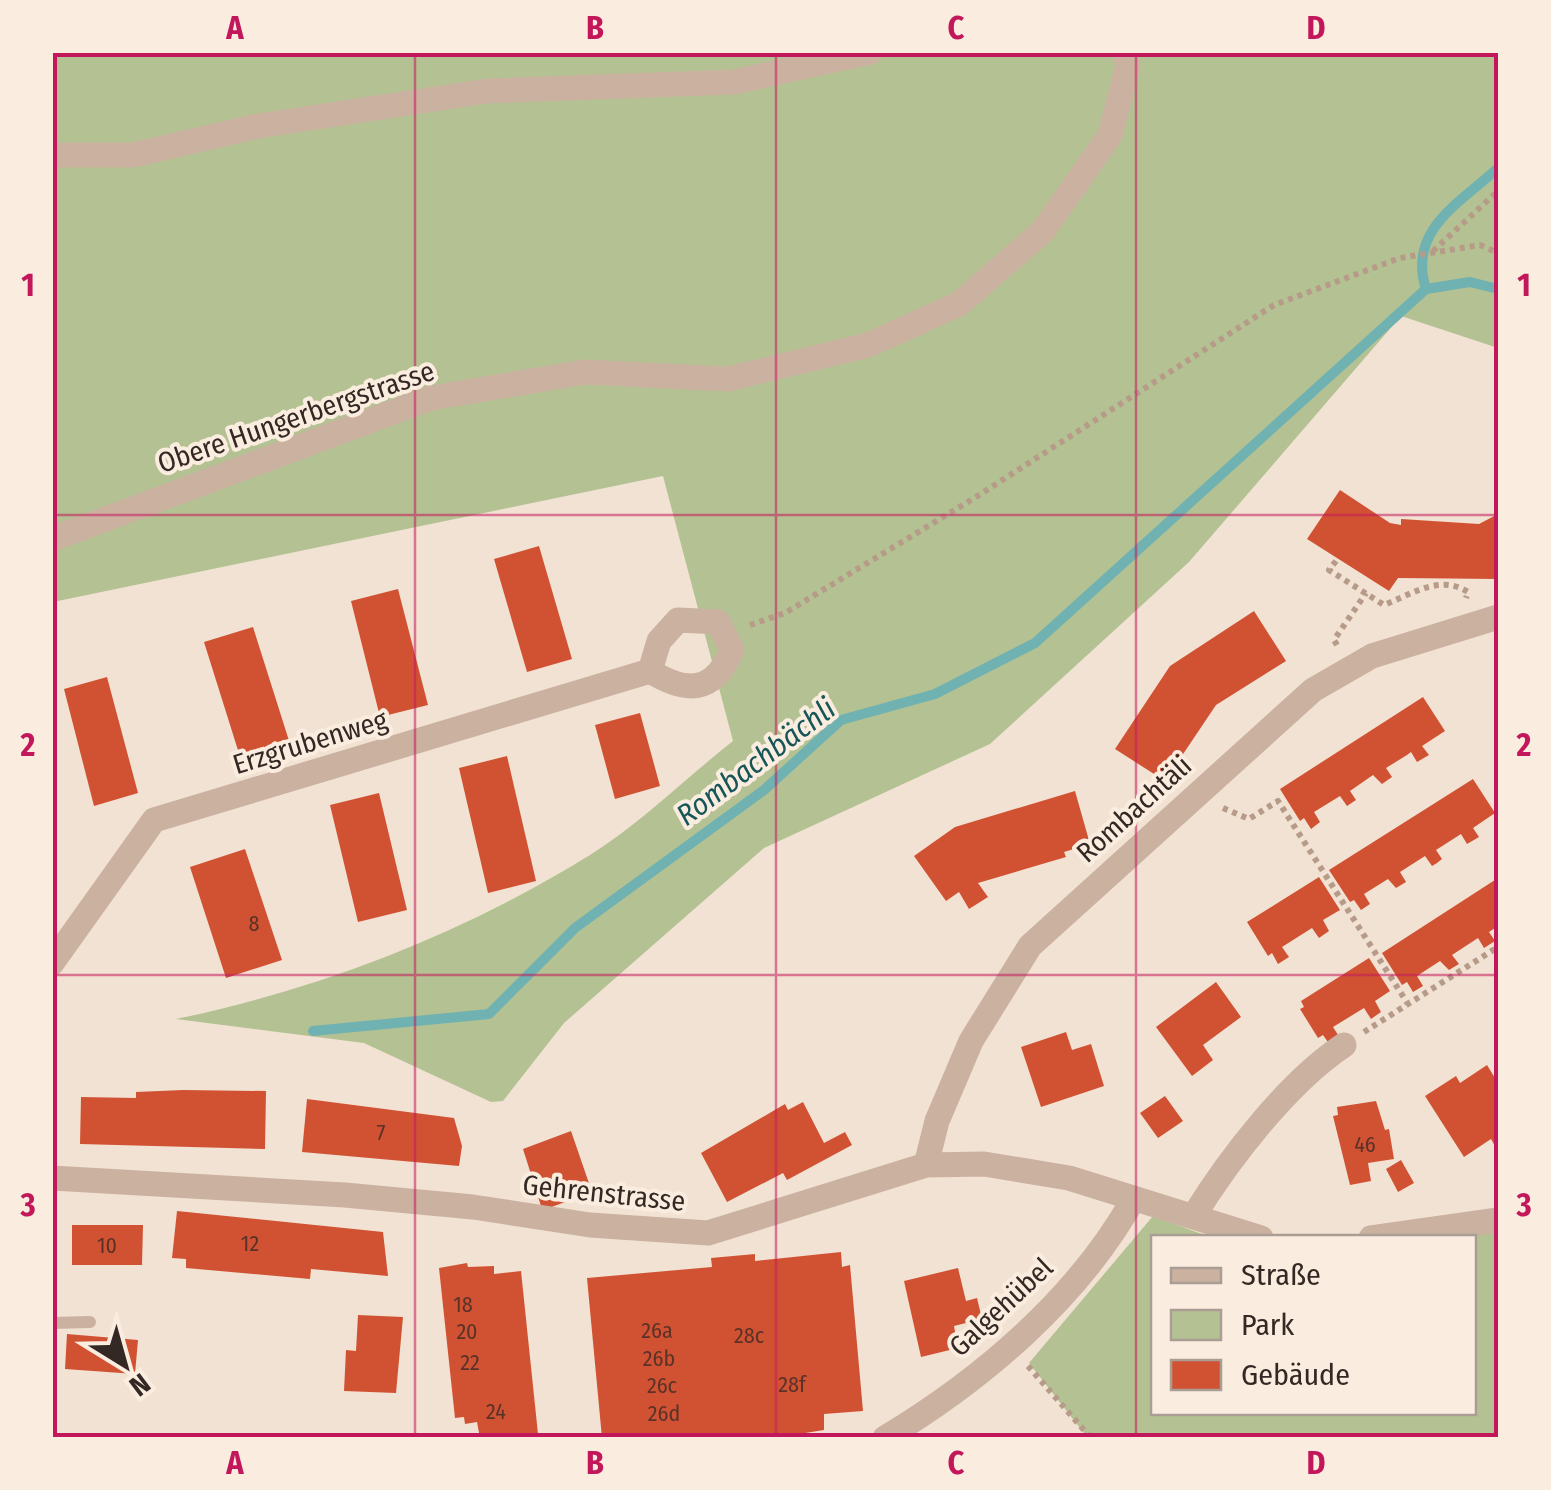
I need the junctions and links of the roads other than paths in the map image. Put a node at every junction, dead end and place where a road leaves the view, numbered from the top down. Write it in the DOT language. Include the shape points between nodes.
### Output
graph roads {
  1 [pos="870,52"];
  2 [pos="1125,52"];
  3 [pos="52,155"];
  4 [pos="52,538"];
  5 [pos="1498,617"];
  6 [pos="650,671"];
  7 [pos="52,963"];
  8 [pos="1344,1045"];
  9 [pos="926,1164"];
  10 [pos="52,1178"];
  11 [pos="1134,1198"];
  12 [pos="1193,1217"];
  13 [pos="1498,1220"];
  14 [pos="1251,1235"];
  15 [pos="1392,1235"];
  16 [pos="90,1322"];
  17 [pos="52,1323"];
  18 [pos="885,1438"];
  1 -- 3 [label="street" via="734,82 488,91 258,126 133,155"];
  2 -- 4 [label="street, Obere Hungerbergstrasse" via="1128,66 1110,136 1043,231 944,311 868,345 728,380 585,372 431,398"];
  5 -- 9 [label="street, Rombachtäli" via="1372,656 1313,690 1030,946 971,1041"];
  6 -- 6 [label="street" via="659,641 678,620 718,622 732,650 723,672 708,683 669,683"];
  6 -- 7 [label="street, Erzgrubenweg" via="154,820"];
  8 -- 12 [label="street" via="1312,1066"];
  9 -- 10 [label="street, Gehrenstrasse" via="708,1233 345,1195"];
  9 -- 11 [label="street, Gehrenstrasse" via="984,1164 1069,1178"];
  11 -- 12 [label="street, Gehrenstrasse"];
  11 -- 18 [label="street, Galgehübel" via="1105,1250 1015,1342"];
  12 -- 14 [label="street, Gehrenstrasse"];
  13 -- 15 [label="street"];
  16 -- 17 [label="lane"];
}
